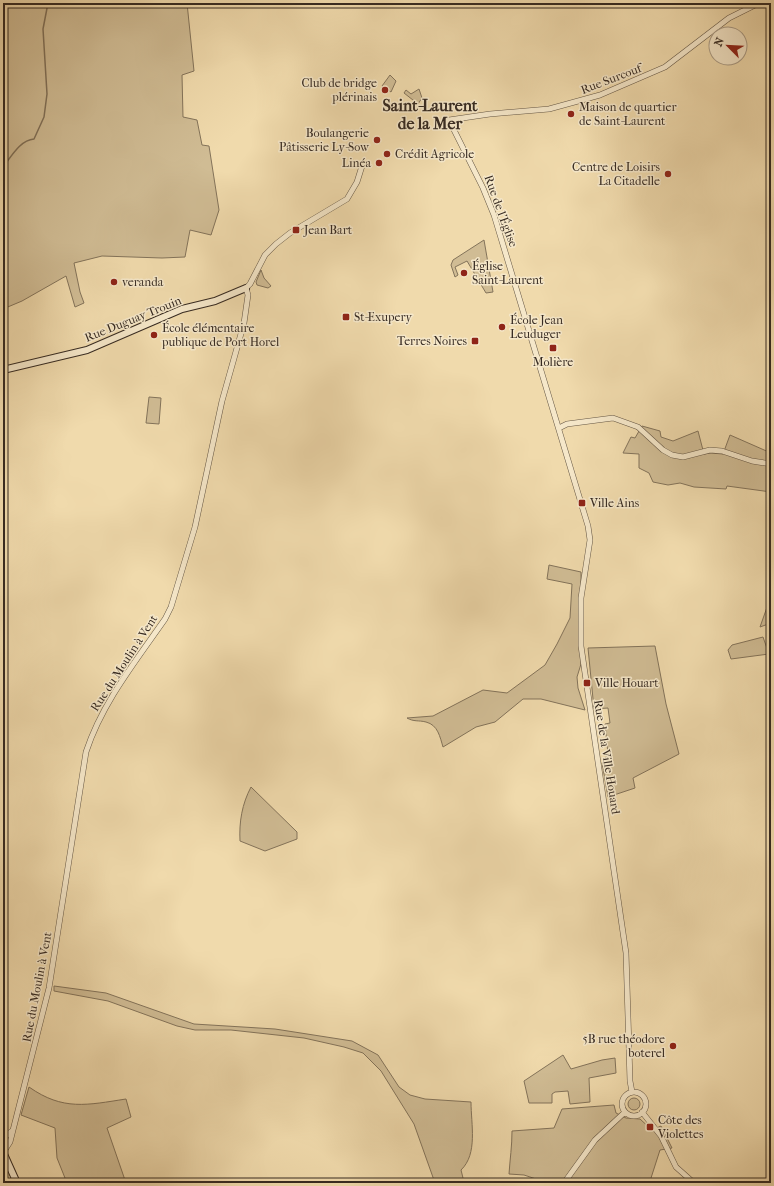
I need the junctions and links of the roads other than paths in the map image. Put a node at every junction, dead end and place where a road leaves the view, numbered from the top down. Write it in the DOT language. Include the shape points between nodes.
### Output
graph roads {
  1 [pos="759,3"];
  2 [pos="450,120"];
  3 [pos="362,166"];
  4 [pos="248,286"];
  5 [pos="3,370"];
  6 [pos="559,428"];
  7 [pos="771,464"];
  8 [pos="632,1092"];
  9 [pos="625,1112"];
  10 [pos="642,1112"];
  11 [pos="14,1128"];
  12 [pos="3,1138"];
  13 [pos="3,1153"];
  14 [pos="17,1183"];
  15 [pos="564,1183"];
  16 [pos="694,1183"];
  1 -- 2 [label="street, Rue Surcouf" via="723,22 665,67 600,95 549,109"];
  2 -- 6 [label="street, Rue de l'Église" via="494,215"];
  3 -- 4 [label="street" via="357,182 347,199 276,244 265,255"];
  4 -- 5 [label="main road, Rue Duguay Trouin" via="215,301 182,309 87,350"];
  4 -- 11 [label="street, Rue du Moulin à Vent" via="244,323 221,407 198,514 171,607 111,698 93,732 86,752 49,988"];
  6 -- 7 [label="street" via="567,424 613,418 638,427 672,455 683,457 710,450 722,451"];
  6 -- 8 [label="street, Rue de la Ville Houard" via="585,513 590,540 581,598 582,646 626,953"];
  8 -- 9 [label="street" via="623,1099"];
  8 -- 10 [label="street" via="640,1094 645,1100"];
  9 -- 10 [label="street" via="635,1116"];
  9 -- 15 [label="street" via="594,1140"];
  10 -- 16 [label="street" via="661,1136 676,1167"];
  11 -- 12 [label="street"];
  11 -- 13 [label="street, Rue du Moulin à Vent"];
  13 -- 14 [label="main road"];
}
